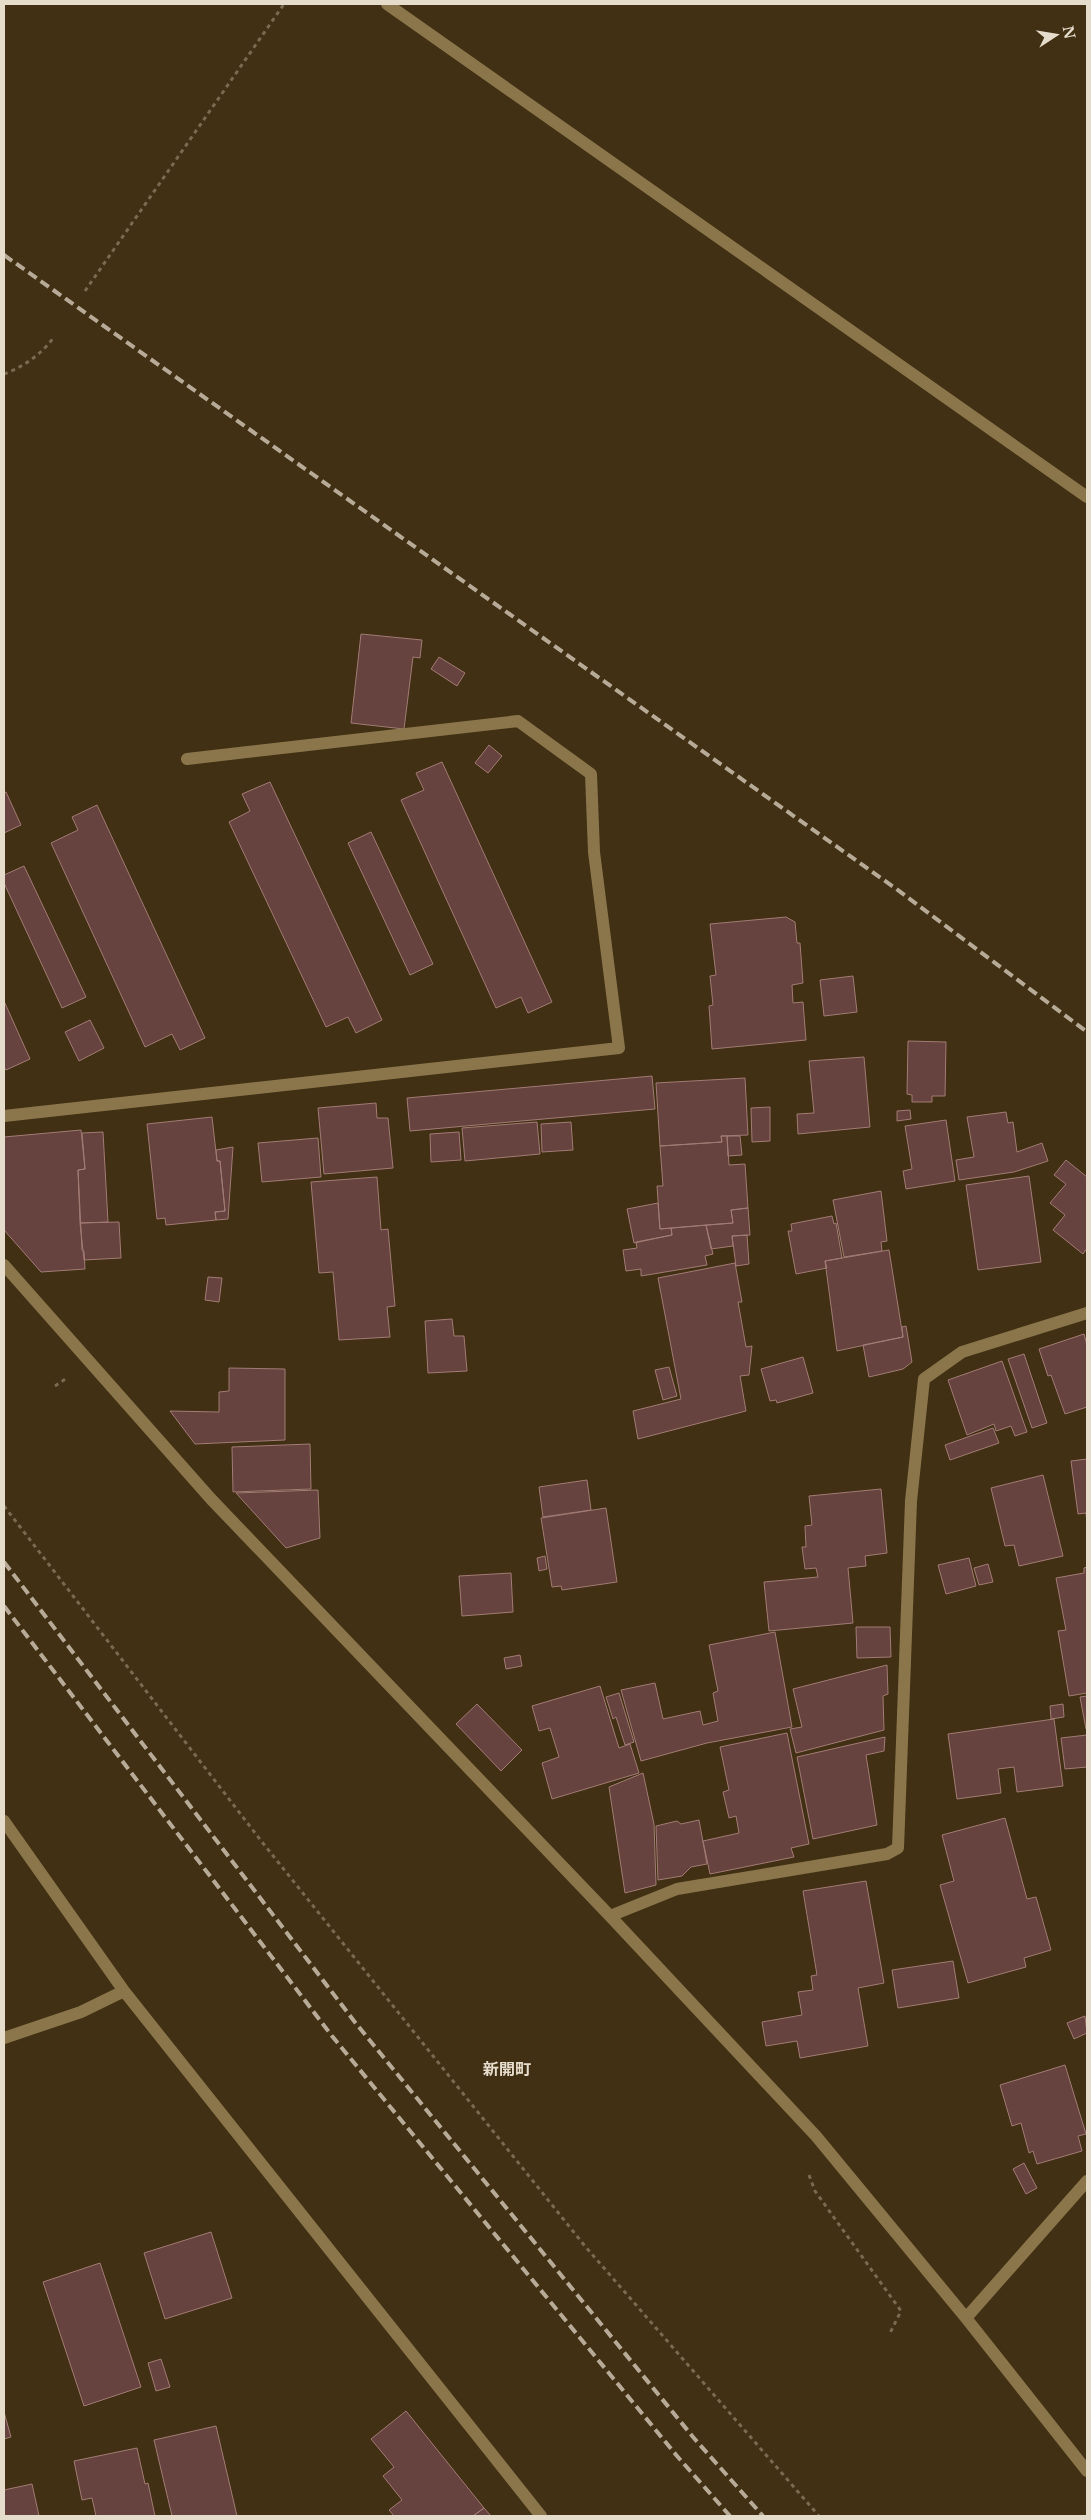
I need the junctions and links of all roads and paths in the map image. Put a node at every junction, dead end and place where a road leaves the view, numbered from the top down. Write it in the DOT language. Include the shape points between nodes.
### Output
graph roads {
  1 [pos="284,4"];
  2 [pos="387,4"];
  3 [pos="85,291"];
  4 [pos="54,337"];
  5 [pos="4,374"];
  6 [pos="1087,498"];
  7 [pos="187,759"];
  8 [pos="4,1116"];
  9 [pos="4,1265"];
  10 [pos="1087,1313"];
  11 [pos="4,1506"];
  12 [pos="4,1821"];
  13 [pos="610,1916"];
  14 [pos="124,1991"];
  15 [pos="4,2038"];
  16 [pos="816,2136"];
  17 [pos="1087,2181"];
  18 [pos="966,2318"];
  19 [pos="890,2333"];
  20 [pos="1087,2471"];
  21 [pos="541,2516"];
  22 [pos="819,2516"];
  1 -- 3 [label="path"];
  2 -- 6 [label="street"];
  4 -- 5 [label="path" via="48,346"];
  7 -- 8 [label="street" via="518,721 591,774 594,852 619,1048"];
  9 -- 13 [label="street" via="211,1499"];
  10 -- 13 [label="street" via="962,1352 924,1378 911,1501 898,1848 887,1854 677,1889"];
  11 -- 22 [label="path" via="262,1842 584,2245"];
  12 -- 14 [label="street"];
  13 -- 16 [label="street"];
  14 -- 15 [label="street" via="81,2012"];
  14 -- 21 [label="street"];
  16 -- 18 [label="street"];
  16 -- 19 [label="path" via="804,2161 815,2191 901,2311"];
  17 -- 18 [label="street"];
  18 -- 20 [label="street"];
}
